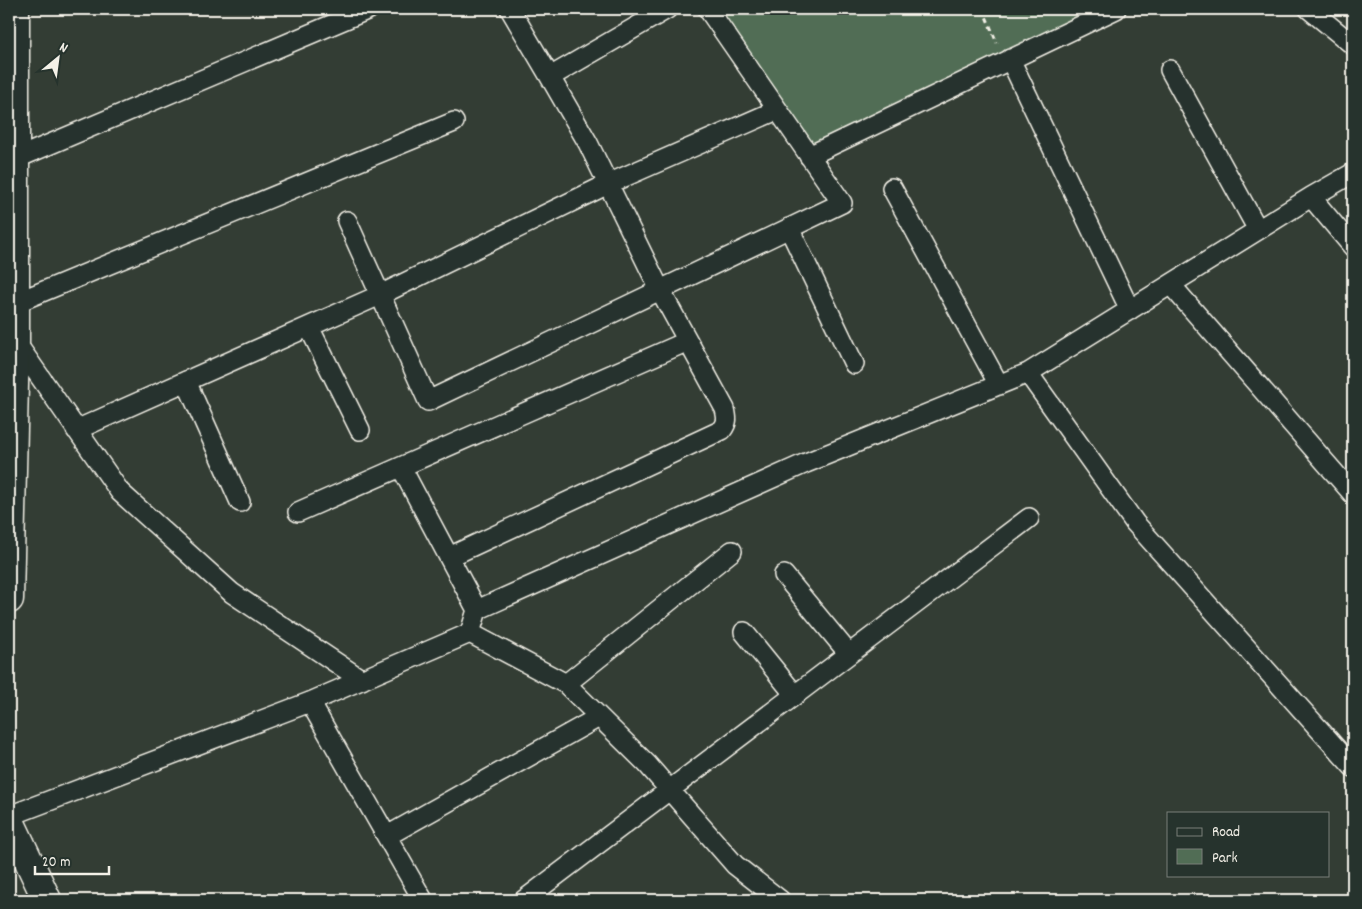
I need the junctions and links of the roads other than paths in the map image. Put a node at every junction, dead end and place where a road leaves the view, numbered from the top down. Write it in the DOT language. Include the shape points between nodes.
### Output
graph roads {
  1 [pos="15,9"];
  2 [pos="370,9"];
  3 [pos="510,9"];
  4 [pos="667,9"];
  5 [pos="708,9"];
  6 [pos="1116,9"];
  7 [pos="1309,9"];
  8 [pos="1353,45"];
  9 [pos="1008,61"];
  10 [pos="1170,70"];
  11 [pos="550,77"];
  12 [pos="777,110"];
  13 [pos="454,122"];
  14 [pos="809,156"];
  15 [pos="15,159"];
  16 [pos="1353,172"];
  17 [pos="608,184"];
  18 [pos="892,188"];
  19 [pos="1311,197"];
  20 [pos="347,221"];
  21 [pos="789,228"];
  22 [pos="1258,230"];
  23 [pos="1353,247"];
  24 [pos="1171,285"];
  25 [pos="660,290"];
  26 [pos="380,295"];
  27 [pos="15,303"];
  28 [pos="1130,310"];
  29 [pos="309,327"];
  30 [pos="15,341"];
  31 [pos="688,341"];
  32 [pos="854,364"];
  33 [pos="1028,373"];
  34 [pos="186,381"];
  35 [pos="999,385"];
  36 [pos="76,430"];
  37 [pos="360,430"];
  38 [pos="401,467"];
  39 [pos="1353,494"];
  40 [pos="240,502"];
  41 [pos="298,512"];
  42 [pos="1030,518"];
  43 [pos="732,551"];
  44 [pos="449,557"];
  45 [pos="784,575"];
  46 [pos="9,599"];
  47 [pos="477,610"];
  48 [pos="744,632"];
  49 [pos="470,634"];
  50 [pos="849,654"];
  51 [pos="362,680"];
  52 [pos="566,684"];
  53 [pos="795,695"];
  54 [pos="310,702"];
  55 [pos="599,717"];
  56 [pos="1353,768"];
  57 [pos="670,790"];
  58 [pos="9,817"];
  59 [pos="387,836"];
  60 [pos="47,900"];
  61 [pos="424,900"];
  62 [pos="524,900"];
  63 [pos="780,900"];
  1 -- 15 [label="main road"];
  2 -- 15 [label="street"];
  3 -- 11 [label="street"];
  4 -- 11 [label="street"];
  5 -- 12 [label="street"];
  6 -- 9 [label="street"];
  7 -- 8 [label="street"];
  9 -- 14 [label="street"];
  9 -- 28 [label="street"];
  10 -- 22 [label="street"];
  11 -- 17 [label="street"];
  12 -- 14 [label="street"];
  12 -- 17 [label="street"];
  13 -- 27 [label="street"];
  14 -- 21 [label="street" via="842,203"];
  15 -- 27 [label="main road"];
  16 -- 19 [label="street"];
  17 -- 25 [label="street"];
  17 -- 26 [label="street"];
  18 -- 35 [label="street"];
  19 -- 22 [label="street"];
  19 -- 23 [label="street"];
  20 -- 26 [label="street"];
  21 -- 25 [label="street"];
  21 -- 32 [label="street"];
  22 -- 24 [label="street"];
  24 -- 28 [label="street"];
  24 -- 39 [label="street"];
  25 -- 26 [label="street" via="428,401"];
  25 -- 31 [label="street"];
  26 -- 29 [label="street"];
  27 -- 30 [label="main road"];
  28 -- 33 [label="street"];
  29 -- 34 [label="street"];
  29 -- 37 [label="street"];
  30 -- 36 [label="street"];
  30 -- 46 [label="main road"];
  31 -- 38 [label="street"];
  31 -- 44 [label="street" via="725,409 727,419 722,430"];
  33 -- 35 [label="street"];
  33 -- 56 [label="street" via="1135,523"];
  34 -- 36 [label="street"];
  34 -- 40 [label="street"];
  35 -- 47 [label="street" via="806,463"];
  36 -- 51 [label="street" via="120,492 232,593"];
  38 -- 41 [label="street"];
  38 -- 44 [label="street"];
  42 -- 50 [label="street"];
  43 -- 52 [label="street"];
  44 -- 47 [label="street"];
  45 -- 50 [label="street"];
  47 -- 49 [label="street"];
  48 -- 53 [label="street"];
  49 -- 51 [label="street"];
  49 -- 52 [label="street"];
  50 -- 53 [label="street"];
  51 -- 54 [label="street"];
  52 -- 55 [label="street"];
  53 -- 57 [label="street"];
  54 -- 58 [label="street"];
  54 -- 59 [label="street"];
  55 -- 57 [label="street"];
  55 -- 59 [label="street"];
  57 -- 62 [label="street"];
  57 -- 63 [label="street" via="735,865"];
  58 -- 60 [label="main road"];
  59 -- 61 [label="street"];
}
